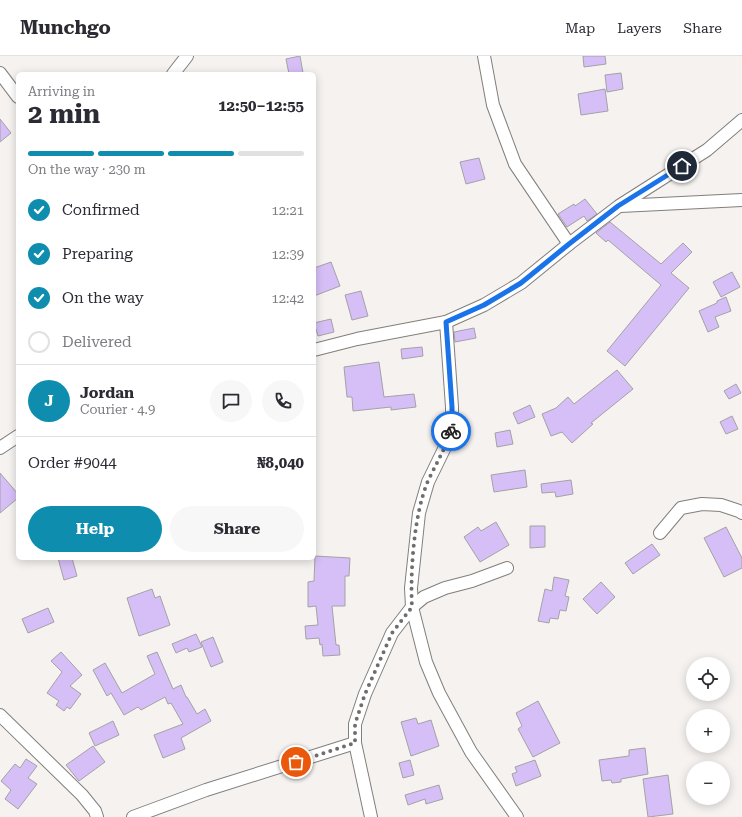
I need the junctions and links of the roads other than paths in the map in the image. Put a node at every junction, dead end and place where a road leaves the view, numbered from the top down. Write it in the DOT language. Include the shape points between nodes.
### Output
graph roads {
  1 [pos="187,56"];
  2 [pos="484,56"];
  3 [pos="174,72"];
  4 [pos="0,73"];
  5 [pos="16,95"];
  6 [pos="742,120"];
  7 [pos="742,200"];
  8 [pos="618,206"];
  9 [pos="569,244"];
  10 [pos="446,322"];
  11 [pos="316,349"];
  12 [pos="16,437"];
  13 [pos="0,448"];
  14 [pos="742,513"];
  15 [pos="660,533"];
  16 [pos="507,568"];
  17 [pos="412,607"];
  18 [pos="0,715"];
  19 [pos="355,743"];
  20 [pos="97,817"];
  21 [pos="133,817"];
  22 [pos="372,817"];
  23 [pos="517,817"];
  1 -- 3 [label="street"];
  2 -- 9 [label="street" via="493,105 515,164"];
  4 -- 5 [label="street"];
  6 -- 8 [label="street" via="707,150"];
  7 -- 8 [label="street"];
  8 -- 9 [label="street"];
  9 -- 10 [label="street" via="521,283 484,305"];
  10 -- 11 [label="street"];
  10 -- 17 [label="street" via="452,426 428,482 419,512 411,588"];
  12 -- 13 [label="street"];
  14 -- 15 [label="street" via="721,505 702,504 681,508"];
  16 -- 17 [label="street" via="445,588 424,597"];
  17 -- 19 [label="street" via="392,633 365,694 355,724"];
  17 -- 23 [label="street" via="426,662 439,693 471,752"];
  18 -- 20 [label="street" via="82,795"];
  19 -- 21 [label="street" via="206,790"];
  19 -- 22 [label="street"];
}
